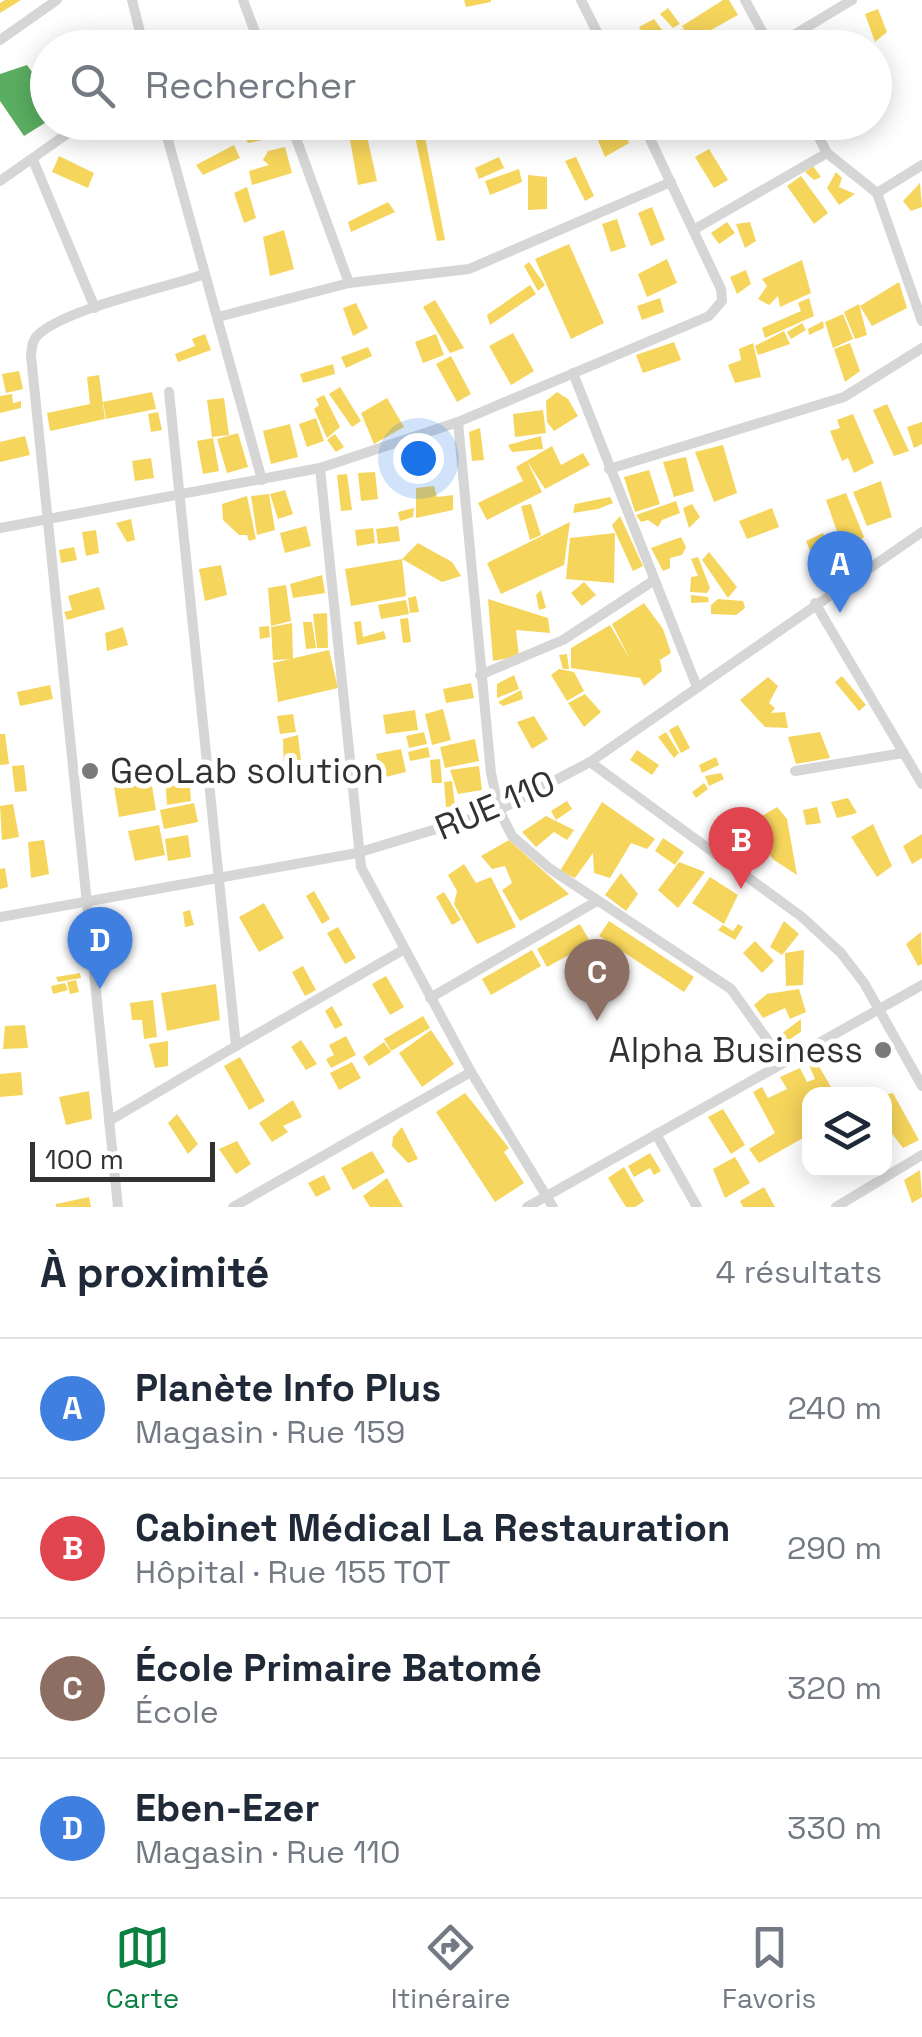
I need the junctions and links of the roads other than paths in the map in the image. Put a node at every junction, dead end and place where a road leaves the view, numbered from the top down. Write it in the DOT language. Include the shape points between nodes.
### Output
graph roads {
  1 [pos="58,0"];
  2 [pos="132,0"];
  3 [pos="243,0"];
  4 [pos="581,0"];
  5 [pos="745,0"];
  6 [pos="852,0"];
  7 [pos="140,30"];
  8 [pos="255,30"];
  9 [pos="596,30"];
  10 [pos="761,30"];
  11 [pos="801,30"];
  12 [pos="0,40"];
  13 [pos="60,140"];
  14 [pos="168,140"];
  15 [pos="297,140"];
  16 [pos="651,140"];
  17 [pos="820,140"];
  18 [pos="827,153"];
  19 [pos="33,160"];
  20 [pos="922,165"];
  21 [pos="0,182"];
  22 [pos="671,182"];
  23 [pos="878,193"];
  24 [pos="695,229"];
  25 [pos="205,274"];
  26 [pos="348,283"];
  27 [pos="95,308"];
  28 [pos="218,316"];
  29 [pos="922,321"];
  30 [pos="922,348"];
  31 [pos="572,373"];
  32 [pos="169,392"];
  33 [pos="458,422"];
  34 [pos="320,468"];
  35 [pos="609,469"];
  36 [pos="262,480"];
  37 [pos="180,495"];
  38 [pos="46,520"];
  39 [pos="0,528"];
  40 [pos="922,532"];
  41 [pos="653,581"];
  42 [pos="814,603"];
  43 [pos="480,675"];
  44 [pos="697,686"];
  45 [pos="903,753"];
  46 [pos="590,762"];
  47 [pos="917,764"];
  48 [pos="795,772"];
  49 [pos="922,784"];
  50 [pos="499,810"];
  51 [pos="357,853"];
  52 [pos="220,878"];
  53 [pos="597,901"];
  54 [pos="86,903"];
  55 [pos="0,918"];
  56 [pos="404,950"];
  57 [pos="922,985"];
  58 [pos="430,998"];
  59 [pos="879,1010"];
  60 [pos="236,1046"];
  61 [pos="784,1063"];
  62 [pos="471,1072"];
  63 [pos="922,1086"];
  64 [pos="109,1121"];
  65 [pos="656,1134"];
  66 [pos="922,1154"];
  67 [pos="546,1196"];
  68 [pos="850,1204"];
  69 [pos="118,1207"];
  70 [pos="233,1207"];
  71 [pos="527,1207"];
  72 [pos="553,1207"];
  73 [pos="697,1207"];
  74 [pos="836,1207"];
  1 -- 12 [label="street"];
  2 -- 7 [label="street"];
  3 -- 8 [label="street"];
  4 -- 9 [label="street"];
  5 -- 10 [label="street"];
  6 -- 11 [label="street"];
  13 -- 19 [label="street"];
  14 -- 25 [label="street"];
  15 -- 26 [label="street"];
  16 -- 22 [label="street"];
  17 -- 18 [label="street"];
  18 -- 23 [label="street"];
  18 -- 24 [label="street"];
  19 -- 21 [label="street"];
  19 -- 27 [label="street"];
  20 -- 23 [label="street"];
  22 -- 24 [label="street"];
  22 -- 26 [label="street" via="469,269"];
  23 -- 29 [label="street"];
  24 -- 31 [label="street" via="721,288 718,309"];
  25 -- 27 [label="street"];
  25 -- 28 [label="street"];
  26 -- 28 [label="street"];
  27 -- 38 [label="street" via="41,332 32,344"];
  28 -- 36 [label="street"];
  30 -- 35 [label="street" via="844,397"];
  31 -- 33 [label="street"];
  31 -- 35 [label="street"];
  32 -- 37 [label="street"];
  33 -- 34 [label="street"];
  33 -- 43 [label="street"];
  34 -- 36 [label="street"];
  34 -- 51 [label="street"];
  35 -- 41 [label="street"];
  36 -- 37 [label="street"];
  37 -- 38 [label="street"];
  37 -- 52 [label="street"];
  38 -- 39 [label="street"];
  38 -- 54 [label="street"];
  40 -- 42 [label="street, RUE 110"];
  41 -- 43 [label="street" via="564,640"];
  41 -- 44 [label="street"];
  42 -- 44 [label="street, RUE 110"];
  42 -- 45 [label="street"];
  43 -- 50 [label="street"];
  44 -- 46 [label="street, RUE 110"];
  45 -- 47 [label="street"];
  45 -- 48 [label="street"];
  46 -- 50 [label="street, RUE 110"];
  46 -- 59 [label="street" via="802,917 841,954"];
  47 -- 49 [label="street"];
  50 -- 51 [label="street, RUE 110"];
  50 -- 53 [label="street" via="512,836"];
  51 -- 52 [label="street, RUE 110"];
  51 -- 56 [label="street"];
  52 -- 54 [label="street, RUE 110"];
  52 -- 60 [label="street"];
  53 -- 58 [label="street"];
  53 -- 61 [label="street" via="732,988"];
  54 -- 55 [label="street, RUE 110"];
  54 -- 64 [label="street"];
  56 -- 58 [label="street"];
  56 -- 60 [label="street"];
  57 -- 59 [label="street"];
  58 -- 62 [label="street"];
  59 -- 61 [label="street"];
  59 -- 63 [label="street"];
  60 -- 64 [label="street"];
  61 -- 65 [label="street"];
  62 -- 67 [label="street"];
  62 -- 70 [label="street"];
  64 -- 69 [label="street"];
  65 -- 67 [label="street"];
  65 -- 73 [label="street"];
  66 -- 68 [label="street"];
  67 -- 71 [label="street"];
  67 -- 72 [label="street"];
  68 -- 74 [label="street"];
}
